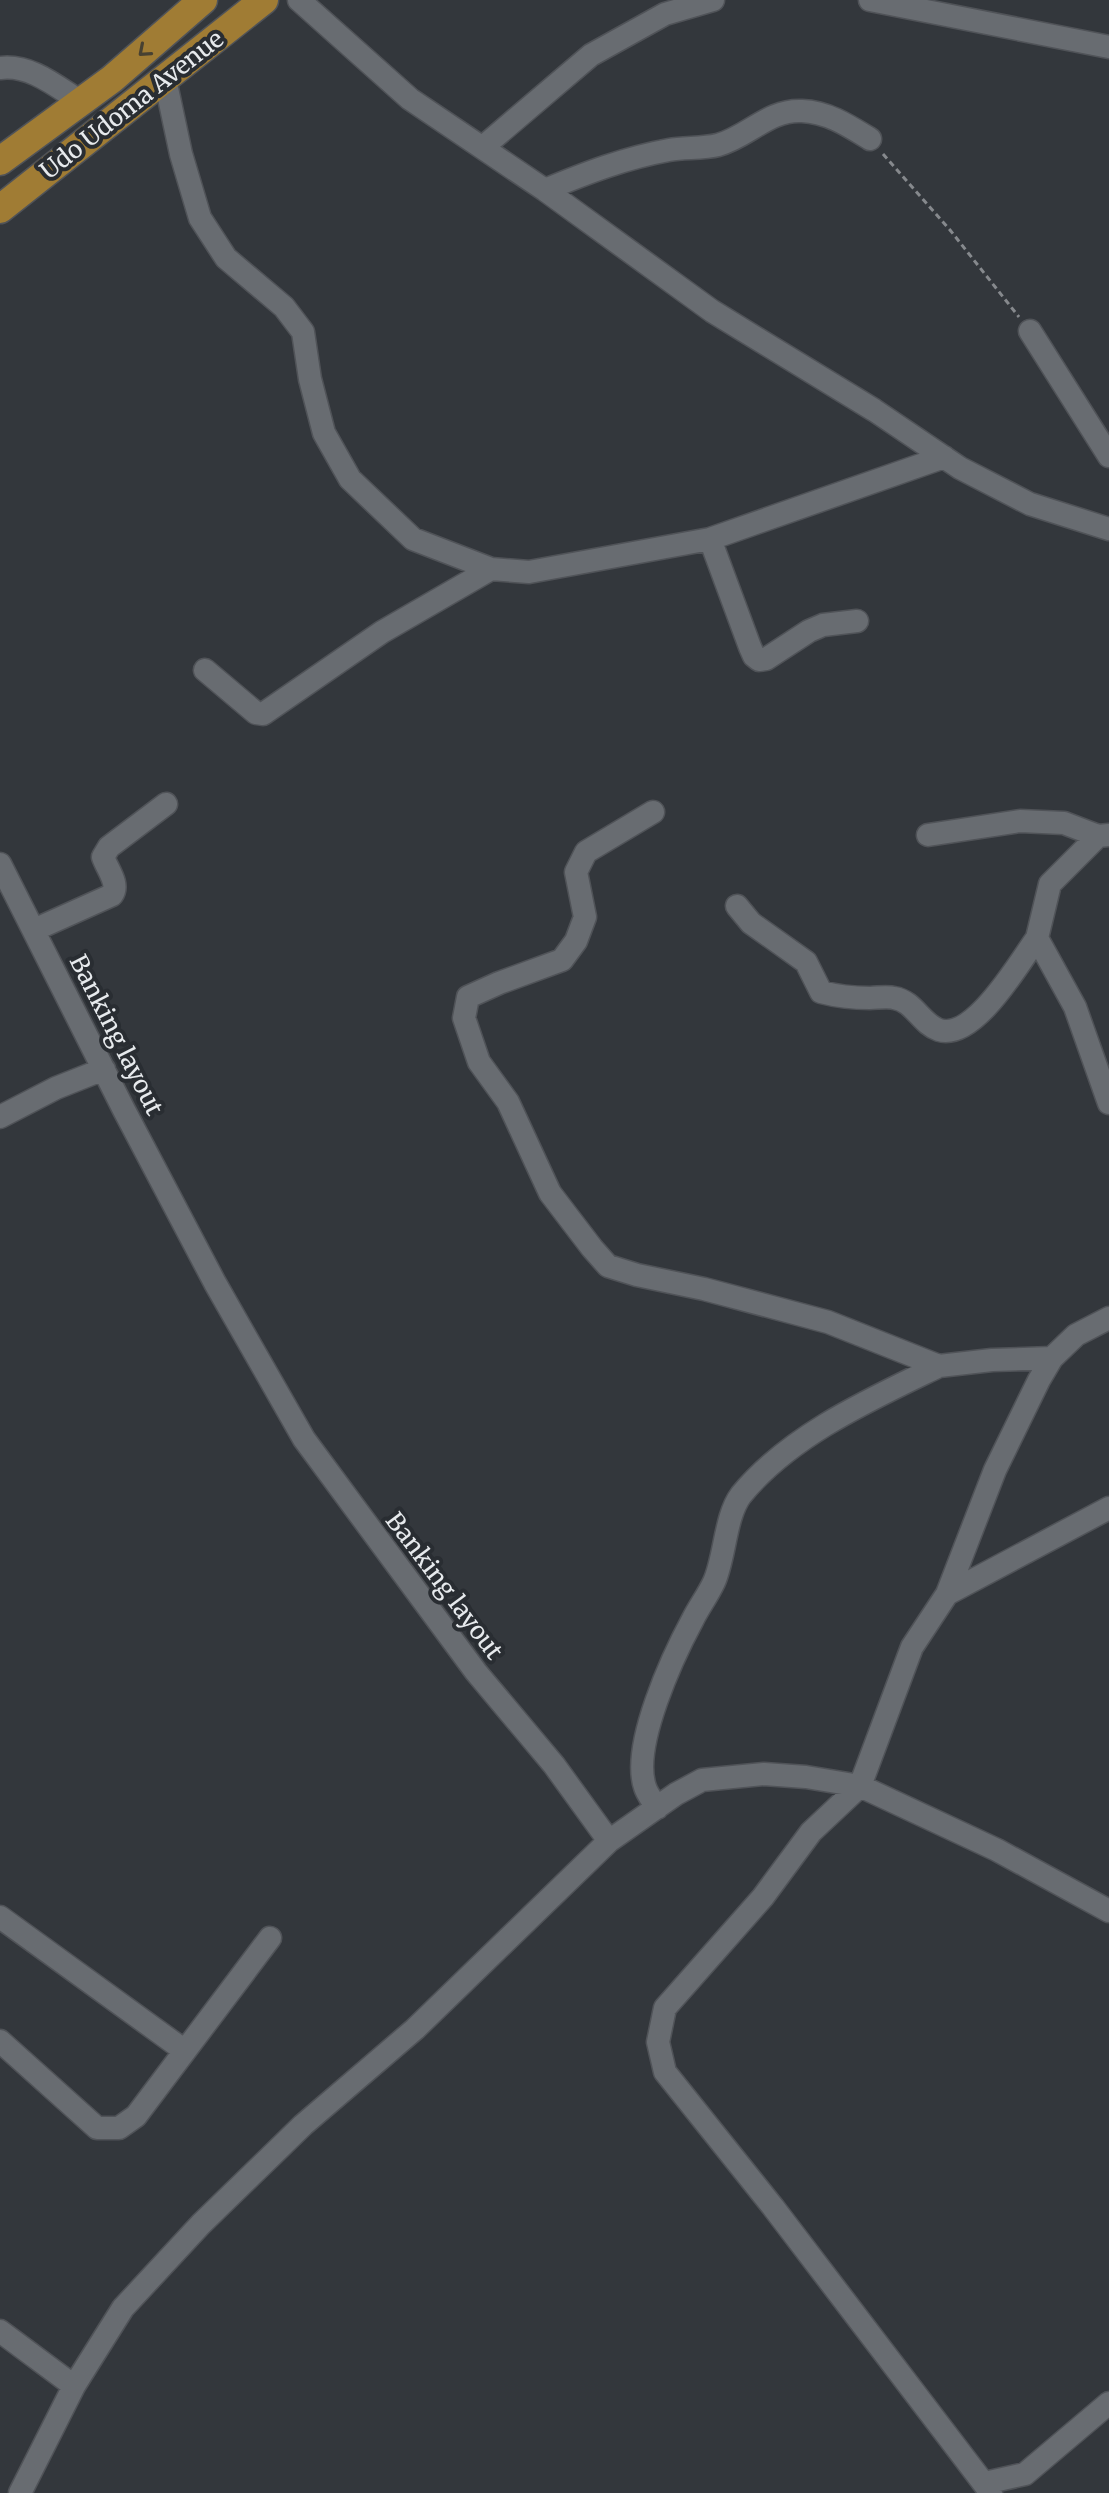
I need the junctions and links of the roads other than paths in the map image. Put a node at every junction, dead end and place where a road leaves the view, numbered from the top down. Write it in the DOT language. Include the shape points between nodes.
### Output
graph roads {
  1 [pos="203,0"];
  2 [pos="264,0"];
  3 [pos="299,0"];
  4 [pos="713,0"];
  5 [pos="870,0"];
  6 [pos="1109,47"];
  7 [pos="0,68"];
  8 [pos="165,79"];
  9 [pos="81,102"];
  10 [pos="870,139"];
  11 [pos="483,147"];
  12 [pos="0,161"];
  13 [pos="545,190"];
  14 [pos="0,209"];
  15 [pos="1030,331"];
  16 [pos="1109,456"];
  17 [pos="944,457"];
  18 [pos="1109,529"];
  19 [pos="710,539"];
  20 [pos="491,569"];
  21 [pos="857,621"];
  22 [pos="205,670"];
  23 [pos="166,804"];
  24 [pos="653,812"];
  25 [pos="928,835"];
  26 [pos="1103,835"];
  27 [pos="0,864"];
  28 [pos="737,906"];
  29 [pos="34,930"];
  30 [pos="1037,938"];
  31 [pos="104,1069"];
  32 [pos="1109,1103"];
  33 [pos="0,1117"];
  34 [pos="1109,1318"];
  35 [pos="1052,1358"];
  36 [pos="939,1366"];
  37 [pos="1109,1508"];
  38 [pos="947,1594"];
  39 [pos="860,1786"];
  40 [pos="657,1808"];
  41 [pos="609,1841"];
  42 [pos="1109,1911"];
  43 [pos="0,1917"];
  44 [pos="270,1938"];
  45 [pos="0,2041"];
  46 [pos="185,2051"];
  47 [pos="0,2331"];
  48 [pos="74,2386"];
  49 [pos="1109,2403"];
  50 [pos="988,2488"];
  51 [pos="20,2493"];
  1 -- 9 [label="main road, Udo Udoma Avenue, one-way"];
  2 -- 8 [label="main road, Udo Udoma Avenue"];
  3 -- 11 [label="street" via="410,99"];
  4 -- 11 [label="street" via="665,14 591,55"];
  5 -- 6 [label="street"];
  7 -- 9 [label="street" via="15,66 43,77"];
  8 -- 14 [label="main road, Udo Udoma Avenue"];
  8 -- 20 [label="street" via="200,218 226,258 284,307 303,332 324,433 350,479 413,539"];
  9 -- 12 [label="main road, Udo Udoma Avenue"];
  10 -- 13 [label="street" via="838,119 788,112 717,145 616,162"];
  11 -- 13 [label="street"];
  13 -- 17 [label="street" via="712,311"];
  15 -- 16 [label="street"];
  17 -- 18 [label="street" via="1030,504"];
  17 -- 19 [label="street"];
  19 -- 20 [label="street" via="529,572"];
  19 -- 21 [label="street" via="759,660 823,625"];
  20 -- 22 [label="street" via="382,632 263,714"];
  23 -- 29 [label="street" via="103,857 115,885 112,895"];
  24 -- 36 [label="street" via="586,852 576,872 585,917 562,960 468,997 464,1018 479,1062 508,1102 550,1193 608,1266 828,1322"];
  25 -- 26 [label="street" via="1020,821 1064,823"];
  26 -- 30 [label="street" via="1050,884"];
  27 -- 29 [label="street, Banking layout"];
  28 -- 30 [label="street" via="751,923 806,962 821,992 895,998 940,1030 955,1031 972,1021"];
  29 -- 31 [label="street, Banking layout"];
  30 -- 32 [label="street" via="1075,1007"];
  31 -- 33 [label="street, Banking layout"];
  31 -- 41 [label="street, Banking layout" via="215,1283 304,1439"];
  34 -- 35 [label="street" via="1076,1335"];
  35 -- 36 [label="street"];
  35 -- 38 [label="street" via="995,1470"];
  36 -- 40 [label="street" via="851,1409 779,1457 739,1498 715,1581 662,1684 641,1759 645,1787"];
  37 -- 38 [label="street"];
  38 -- 39 [label="street" via="912,1647"];
  39 -- 40 [label="street" via="764,1774 718,1778 702,1780"];
  39 -- 42 [label="street" via="997,1850"];
  39 -- 50 [label="street" via="811,1832 763,1897 665,2008 658,2042 665,2072"];
  40 -- 41 [label="street"];
  41 -- 48 [label="street" via="415,2029 303,2125 201,2224 123,2308"];
  43 -- 46 [label="street"];
  44 -- 46 [label="street"];
  45 -- 46 [label="street" via="97,2128 119,2128 136,2116"];
  47 -- 48 [label="street"];
  48 -- 51 [label="street"];
  49 -- 50 [label="street" via="1025,2474"];
}
